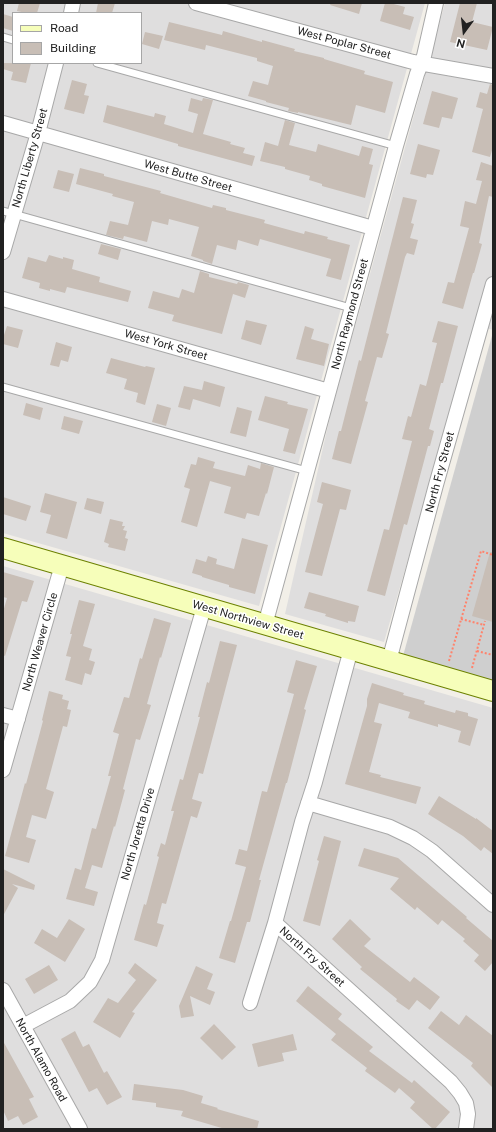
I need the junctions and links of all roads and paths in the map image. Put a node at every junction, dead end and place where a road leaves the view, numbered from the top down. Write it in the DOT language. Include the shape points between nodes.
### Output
graph roads {
  1 [pos="196,3"];
  2 [pos="436,3"];
  3 [pos="421,63"];
  4 [pos="56,64"];
  5 [pos="101,64"];
  6 [pos="493,76"];
  7 [pos="3,124"];
  8 [pos="38,133"];
  9 [pos="396,146"];
  10 [pos="8,213"];
  11 [pos="373,228"];
  12 [pos="3,252"];
  13 [pos="493,284"];
  14 [pos="3,299"];
  15 [pos="352,308"];
  16 [pos="3,387"];
  17 [pos="329,391"];
  18 [pos="307,471"];
  19 [pos="3,548"];
  20 [pos="493,555"];
  21 [pos="62,566"];
  22 [pos="204,607"];
  23 [pos="461,619"];
  24 [pos="485,621"];
  25 [pos="265,625"];
  26 [pos="484,625"];
  27 [pos="351,649"];
  28 [pos="477,650"];
  29 [pos="493,655"];
  30 [pos="389,661"];
  31 [pos="447,666"];
  32 [pos="471,673"];
  33 [pos="493,691"];
  34 [pos="3,715"];
  35 [pos="18,719"];
  36 [pos="3,770"];
  37 [pos="308,803"];
  38 [pos="493,905"];
  39 [pos="275,923"];
  40 [pos="3,990"];
  41 [pos="250,1003"];
  42 [pos="23,1026"];
  43 [pos="80,1129"];
  44 [pos="466,1129"];
  1 -- 3 [label="street, West Poplar Street"];
  2 -- 3 [label="street, North Raymond Street"];
  3 -- 6 [label="street, West Poplar Street"];
  3 -- 9 [label="street, North Raymond Street"];
  4 -- 8 [label="street, North Liberty Street"];
  5 -- 9 [label="lane"];
  7 -- 8 [label="street, West Butte Street"];
  8 -- 10 [label="street, North Liberty Street"];
  8 -- 11 [label="street, West Butte Street"];
  9 -- 11 [label="street, North Raymond Street"];
  10 -- 12 [label="street, North Liberty Street"];
  10 -- 15 [label="lane"];
  11 -- 15 [label="street, North Raymond Street"];
  13 -- 30 [label="street, North Fry Street"];
  14 -- 17 [label="street, West York Street"];
  15 -- 17 [label="street, North Raymond Street"];
  16 -- 18 [label="lane"];
  17 -- 18 [label="street, North Raymond Street"];
  18 -- 25 [label="street, North Raymond Street"];
  19 -- 21 [label="street, West Northview Street"];
  20 -- 23 [label="path" via="481,551"];
  21 -- 22 [label="street, West Northview Street"];
  21 -- 35 [label="street, North Weaver Circle"];
  22 -- 25 [label="street, West Northview Street"];
  22 -- 42 [label="street, North Joretta Drive" via="102,960 90,982 70,1001"];
  23 -- 26 [label="path"];
  23 -- 31 [label="path"];
  24 -- 26 [label="path"];
  25 -- 27 [label="street, West Northview Street"];
  26 -- 28 [label="path"];
  27 -- 30 [label="street, West Northview Street"];
  27 -- 37 [label="street, North Fry Street"];
  28 -- 29 [label="path"];
  28 -- 32 [label="path"];
  30 -- 33 [label="street, West Northview Street"];
  34 -- 35 [label="street"];
  35 -- 36 [label="street, North Weaver Circle"];
  37 -- 38 [label="street" via="390,827 413,838 432,851"];
  37 -- 39 [label="street, North Fry Street"];
  39 -- 41 [label="street"];
  39 -- 44 [label="street, North Fry Street" via="451,1082 466,1103"];
  40 -- 42 [label="street, North Alamo Road"];
  42 -- 43 [label="street, North Alamo Road"];
}
